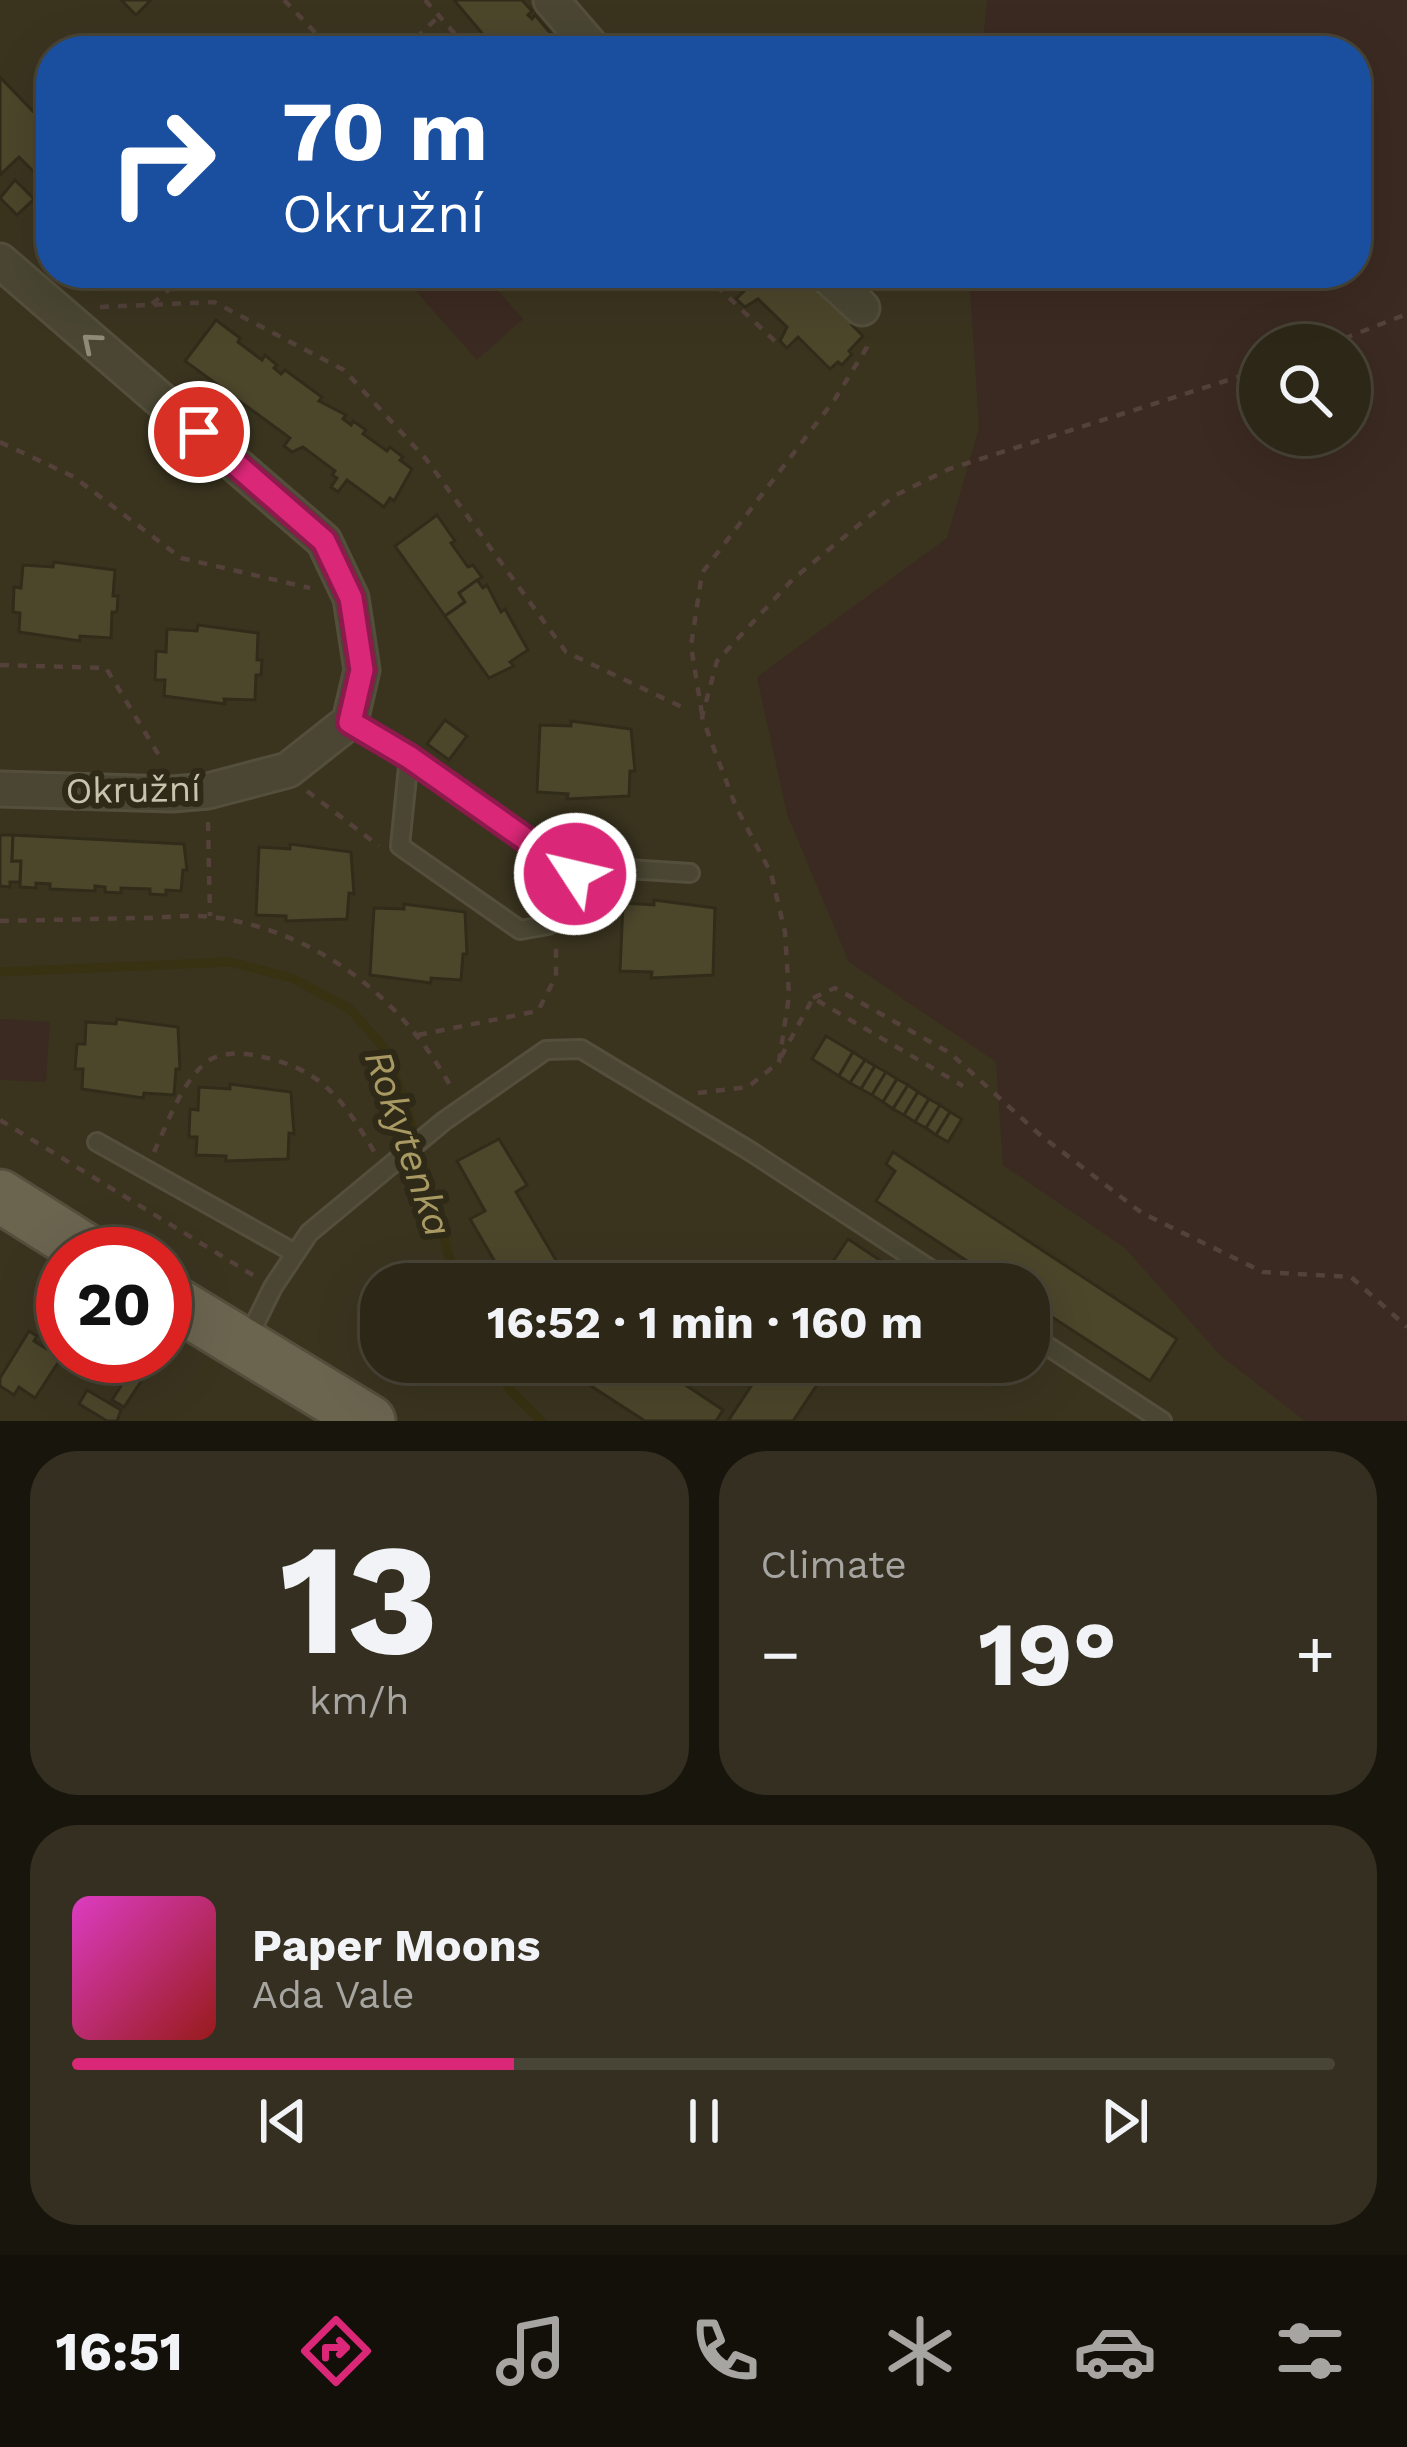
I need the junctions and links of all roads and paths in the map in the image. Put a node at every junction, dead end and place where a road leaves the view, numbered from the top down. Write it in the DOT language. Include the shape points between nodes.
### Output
graph roads {
  1 [pos="284,0"];
  2 [pos="425,0"];
  3 [pos="551,0"];
  4 [pos="439,16"];
  5 [pos="319,36"];
  6 [pos="418,36"];
  7 [pos="457,36"];
  8 [pos="582,36"];
  9 [pos="0,261"];
  10 [pos="171,288"];
  11 [pos="719,288"];
  12 [pos="840,288"];
  13 [pos="152,304"];
  14 [pos="862,308"];
  15 [pos="1407,314"];
  16 [pos="70,325"];
  17 [pos="1371,328"];
  18 [pos="780,346"];
  19 [pos="1239,377"];
  20 [pos="0,442"];
  21 [pos="351,598"];
  22 [pos="0,665"];
  23 [pos="684,708"];
  24 [pos="702,717"];
  25 [pos="350,722"];
  26 [pos="409,757"];
  27 [pos="165,764"];
  28 [pos="302,787"];
  29 [pos="0,789"];
  30 [pos="208,791"];
  31 [pos="395,858"];
  32 [pos="690,873"];
  33 [pos="577,889"];
  34 [pos="210,916"];
  35 [pos="0,921"];
  36 [pos="544,944"];
  37 [pos="813,998"];
  38 [pos="418,1035"];
  39 [pos="778,1061"];
  40 [pos="963,1086"];
  41 [pos="660,1097"];
  42 [pos="462,1108"];
  43 [pos="0,1120"];
  44 [pos="97,1142"];
  45 [pos="388,1165"];
  46 [pos="146,1168"];
  47 [pos="0,1196"];
  48 [pos="49,1227"];
  49 [pos="295,1253"];
  50 [pos="919,1263"];
  51 [pos="273,1287"];
  52 [pos="192,1313"];
  53 [pos="1407,1327"];
  54 [pos="245,1345"];
  55 [pos="1050,1348"];
  56 [pos="351,1416"];
  57 [pos="1162,1421"];
  1 -- 5 [label="path"];
  2 -- 4 [label="path"];
  3 -- 8 [label="street"];
  4 -- 6 [label="path"];
  4 -- 7 [label="path"];
  9 -- 16 [label="street"];
  10 -- 13 [label="path"];
  11 -- 18 [label="path"];
  12 -- 14 [label="street"];
  13 -- 16 [label="path" via="94,307"];
  13 -- 23 [label="path" via="214,302 344,370 425,459 566,652"];
  14 -- 24 [label="path" via="867,346 702,573 691,646"];
  15 -- 17 [label="path"];
  21 -- 16 [label="street, one-way" via="324,541"];
  19 -- 24 [label="path" via="950,469 893,496 793,579 717,662"];
  20 -- 21 [label="path" via="74,477 181,558"];
  21 -- 25 [label="street" via="362,670"];
  22 -- 27 [label="path" via="106,668"];
  24 -- 39 [label="path" via="771,873 785,932 789,996"];
  25 -- 26 [label="lane"];
  25 -- 30 [label="street, Okružní" via="288,770"];
  26 -- 33 [label="lane" via="575,874"];
  26 -- 33 [label="lane" via="400,846 520,930 548,925 575,907"];
  28 -- 31 [label="path"];
  29 -- 30 [label="street, Okružní"];
  30 -- 34 [label="path"];
  32 -- 33 [label="lane" via="628,869"];
  34 -- 35 [label="path"];
  34 -- 38 [label="path" via="276,931 342,964"];
  36 -- 38 [label="path" via="556,940 556,976 538,1011"];
  37 -- 39 [label="path"];
  37 -- 40 [label="path"];
  37 -- 53 [label="path" via="835,988 950,1053 1142,1213 1263,1272 1351,1277"];
  38 -- 42 [label="path"];
  39 -- 41 [label="path" via="748,1087"];
  41 -- 42 [label="lane" via="580,1049 546,1050"];
  41 -- 50 [label="lane"];
  42 -- 45 [label="lane"];
  43 -- 51 [label="path"];
  44 -- 46 [label="lane"];
  45 -- 46 [label="path" via="318,1078 290,1062 242,1053 209,1059 188,1081"];
  45 -- 49 [label="lane"];
  46 -- 49 [label="lane"];
  47 -- 48 [label="main road"];
  49 -- 51 [label="lane"];
  51 -- 54 [label="lane"];
  52 -- 54 [label="main road"];
  54 -- 56 [label="main road"];
  55 -- 57 [label="lane"];
}
